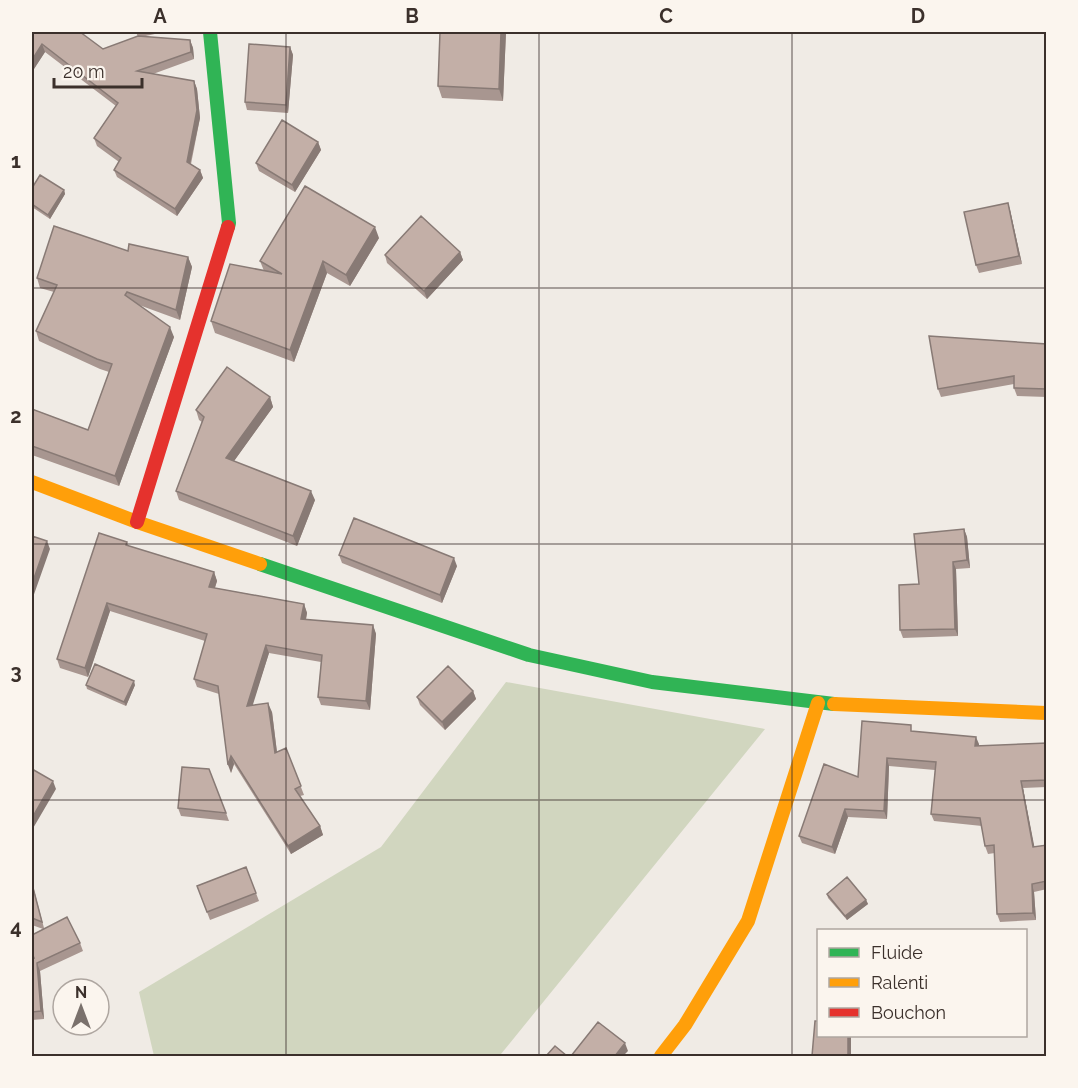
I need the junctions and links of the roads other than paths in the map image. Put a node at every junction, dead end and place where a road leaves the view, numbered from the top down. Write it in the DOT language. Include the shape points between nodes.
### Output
graph roads {
  1 [pos="210,32"];
  2 [pos="32,482"];
  3 [pos="137,522"];
  4 [pos="818,703"];
  5 [pos="1047,713"];
  6 [pos="661,1056"];
  1 -- 3 [label="street" via="229,223"];
  2 -- 3 [label="street"];
  3 -- 4 [label="street" via="529,654 652,682"];
  4 -- 5 [label="street"];
  4 -- 6 [label="street" via="748,921 685,1025"];
}
